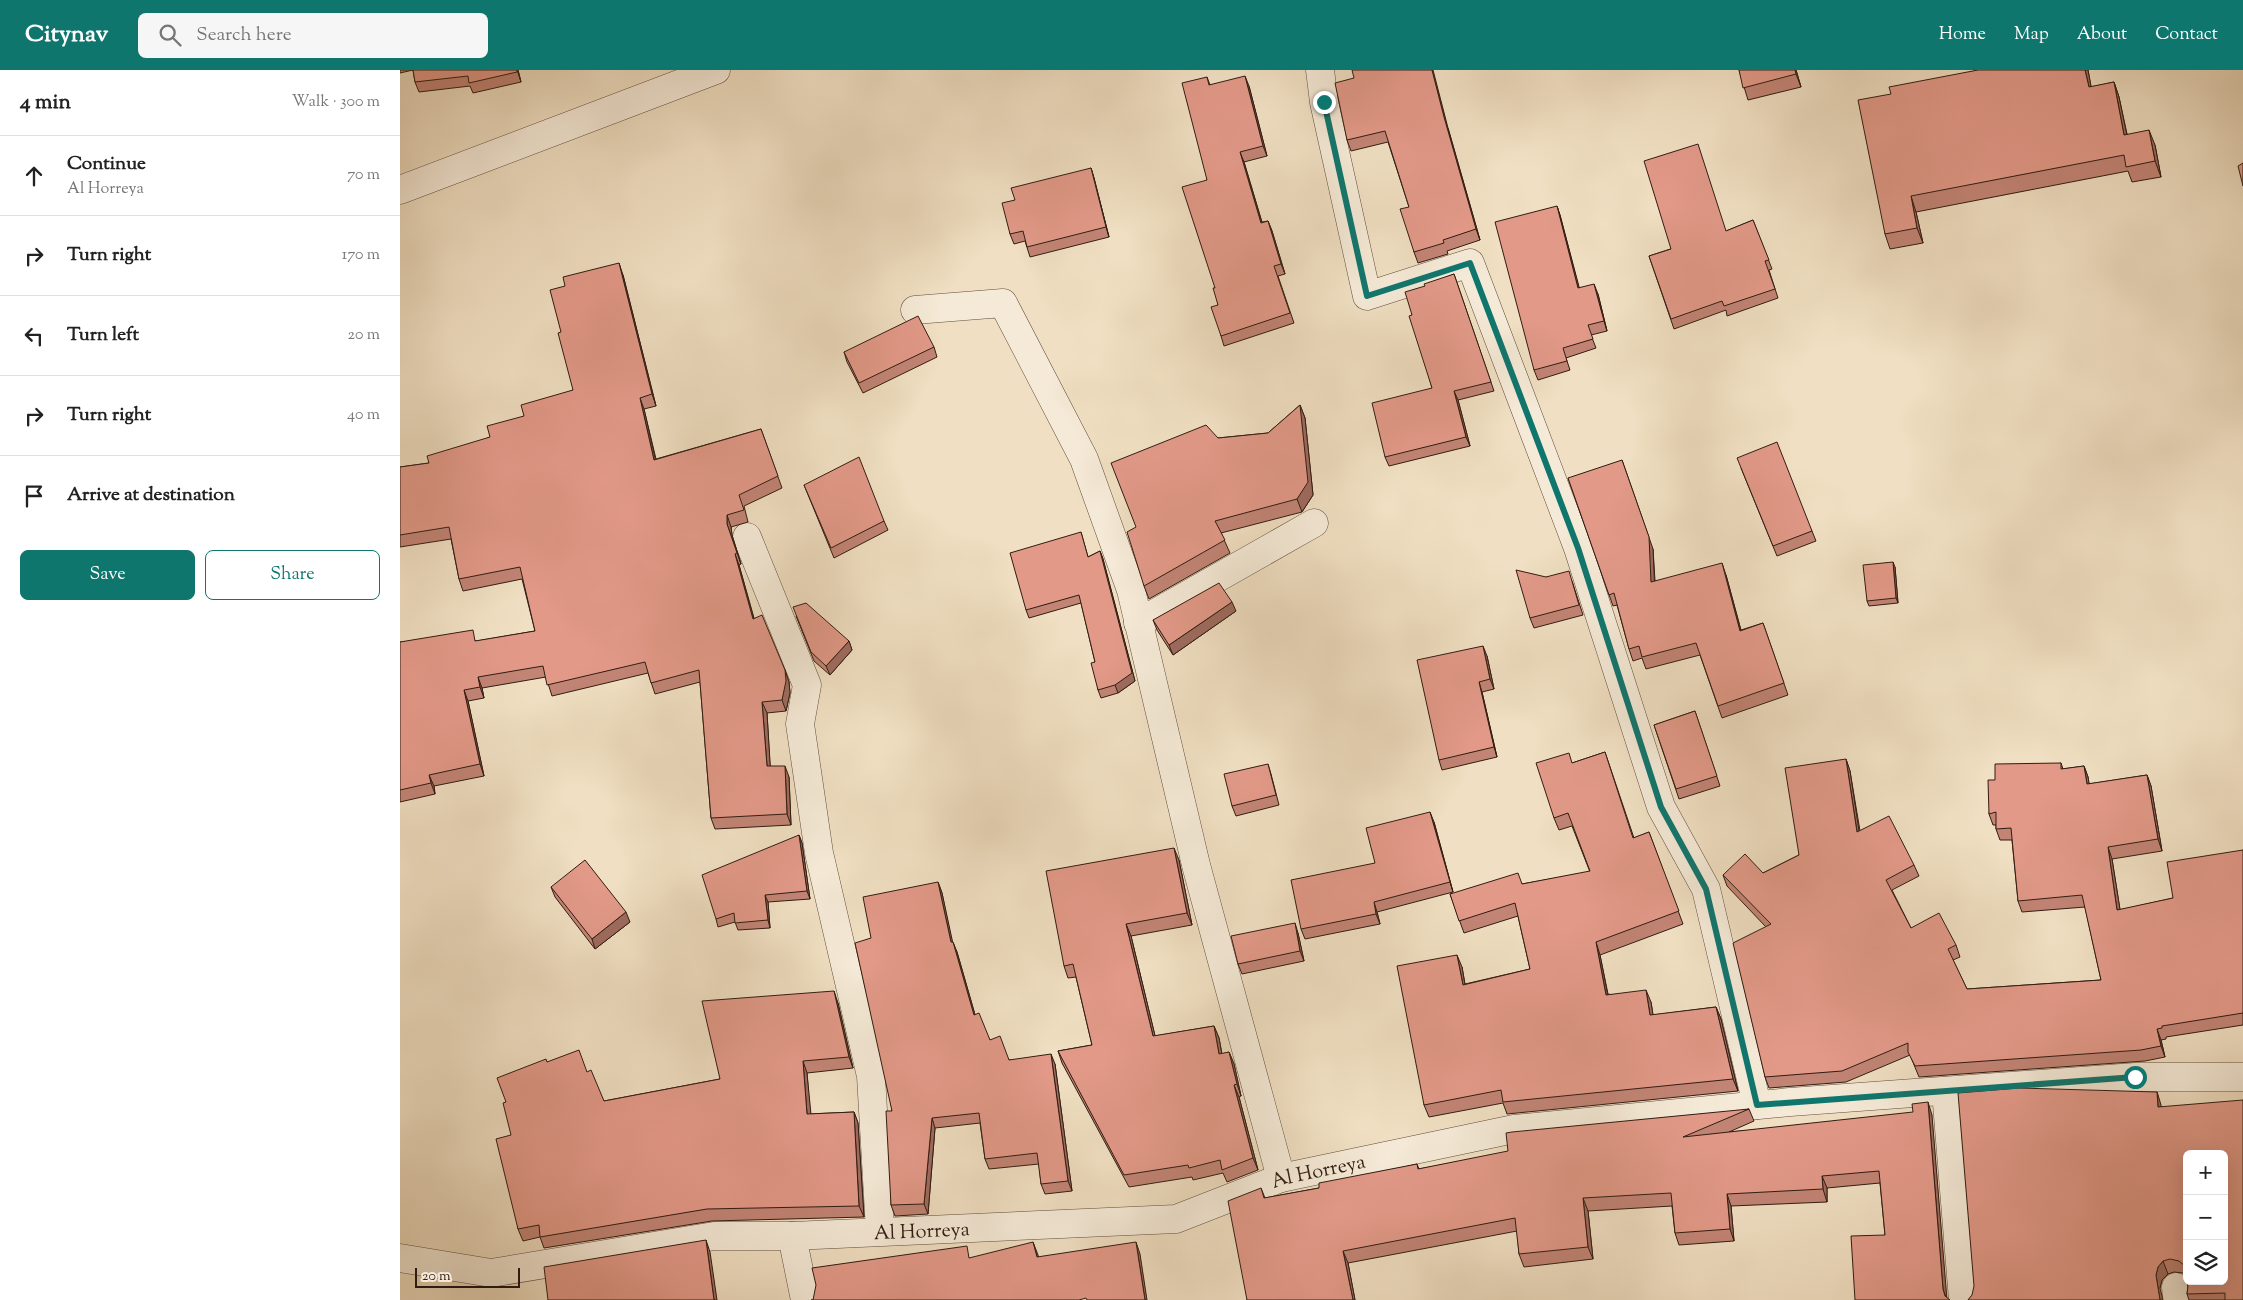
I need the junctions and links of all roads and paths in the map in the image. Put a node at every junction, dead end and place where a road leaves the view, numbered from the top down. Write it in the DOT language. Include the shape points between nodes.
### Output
graph roads {
  1 [pos="716,70"];
  2 [pos="1320,70"];
  3 [pos="400,190"];
  4 [pos="915,310"];
  5 [pos="1314,524"];
  6 [pos="748,537"];
  7 [pos="1138,623"];
  8 [pos="2243,1077"];
  9 [pos="1946,1091"];
  10 [pos="1757,1105"];
  11 [pos="1281,1178"];
  12 [pos="880,1231"];
  13 [pos="792,1236"];
  14 [pos="400,1258"];
  15 [pos="805,1300"];
  16 [pos="1963,1300"];
  1 -- 3 [label="street"];
  2 -- 10 [label="street" via="1324,102 1367,296 1470,263 1578,548 1661,807 1706,889"];
  4 -- 7 [label="street" via="1003,303 1084,459 1131,590"];
  5 -- 7 [label="street"];
  6 -- 12 [label="street" via="807,685 800,724 819,853 871,1076"];
  7 -- 11 [label="street" via="1196,865"];
  8 -- 9 [label="street, Al Horreya" via="2135,1077"];
  9 -- 10 [label="street, Al Horreya"];
  9 -- 16 [label="street"];
  10 -- 11 [label="street, Al Horreya" via="1514,1129"];
  11 -- 12 [label="street, Al Horreya" via="1176,1218"];
  12 -- 13 [label="street, Al Horreya"];
  13 -- 14 [label="street, Al Horreya" via="714,1236 491,1273"];
  13 -- 15 [label="street"];
}
